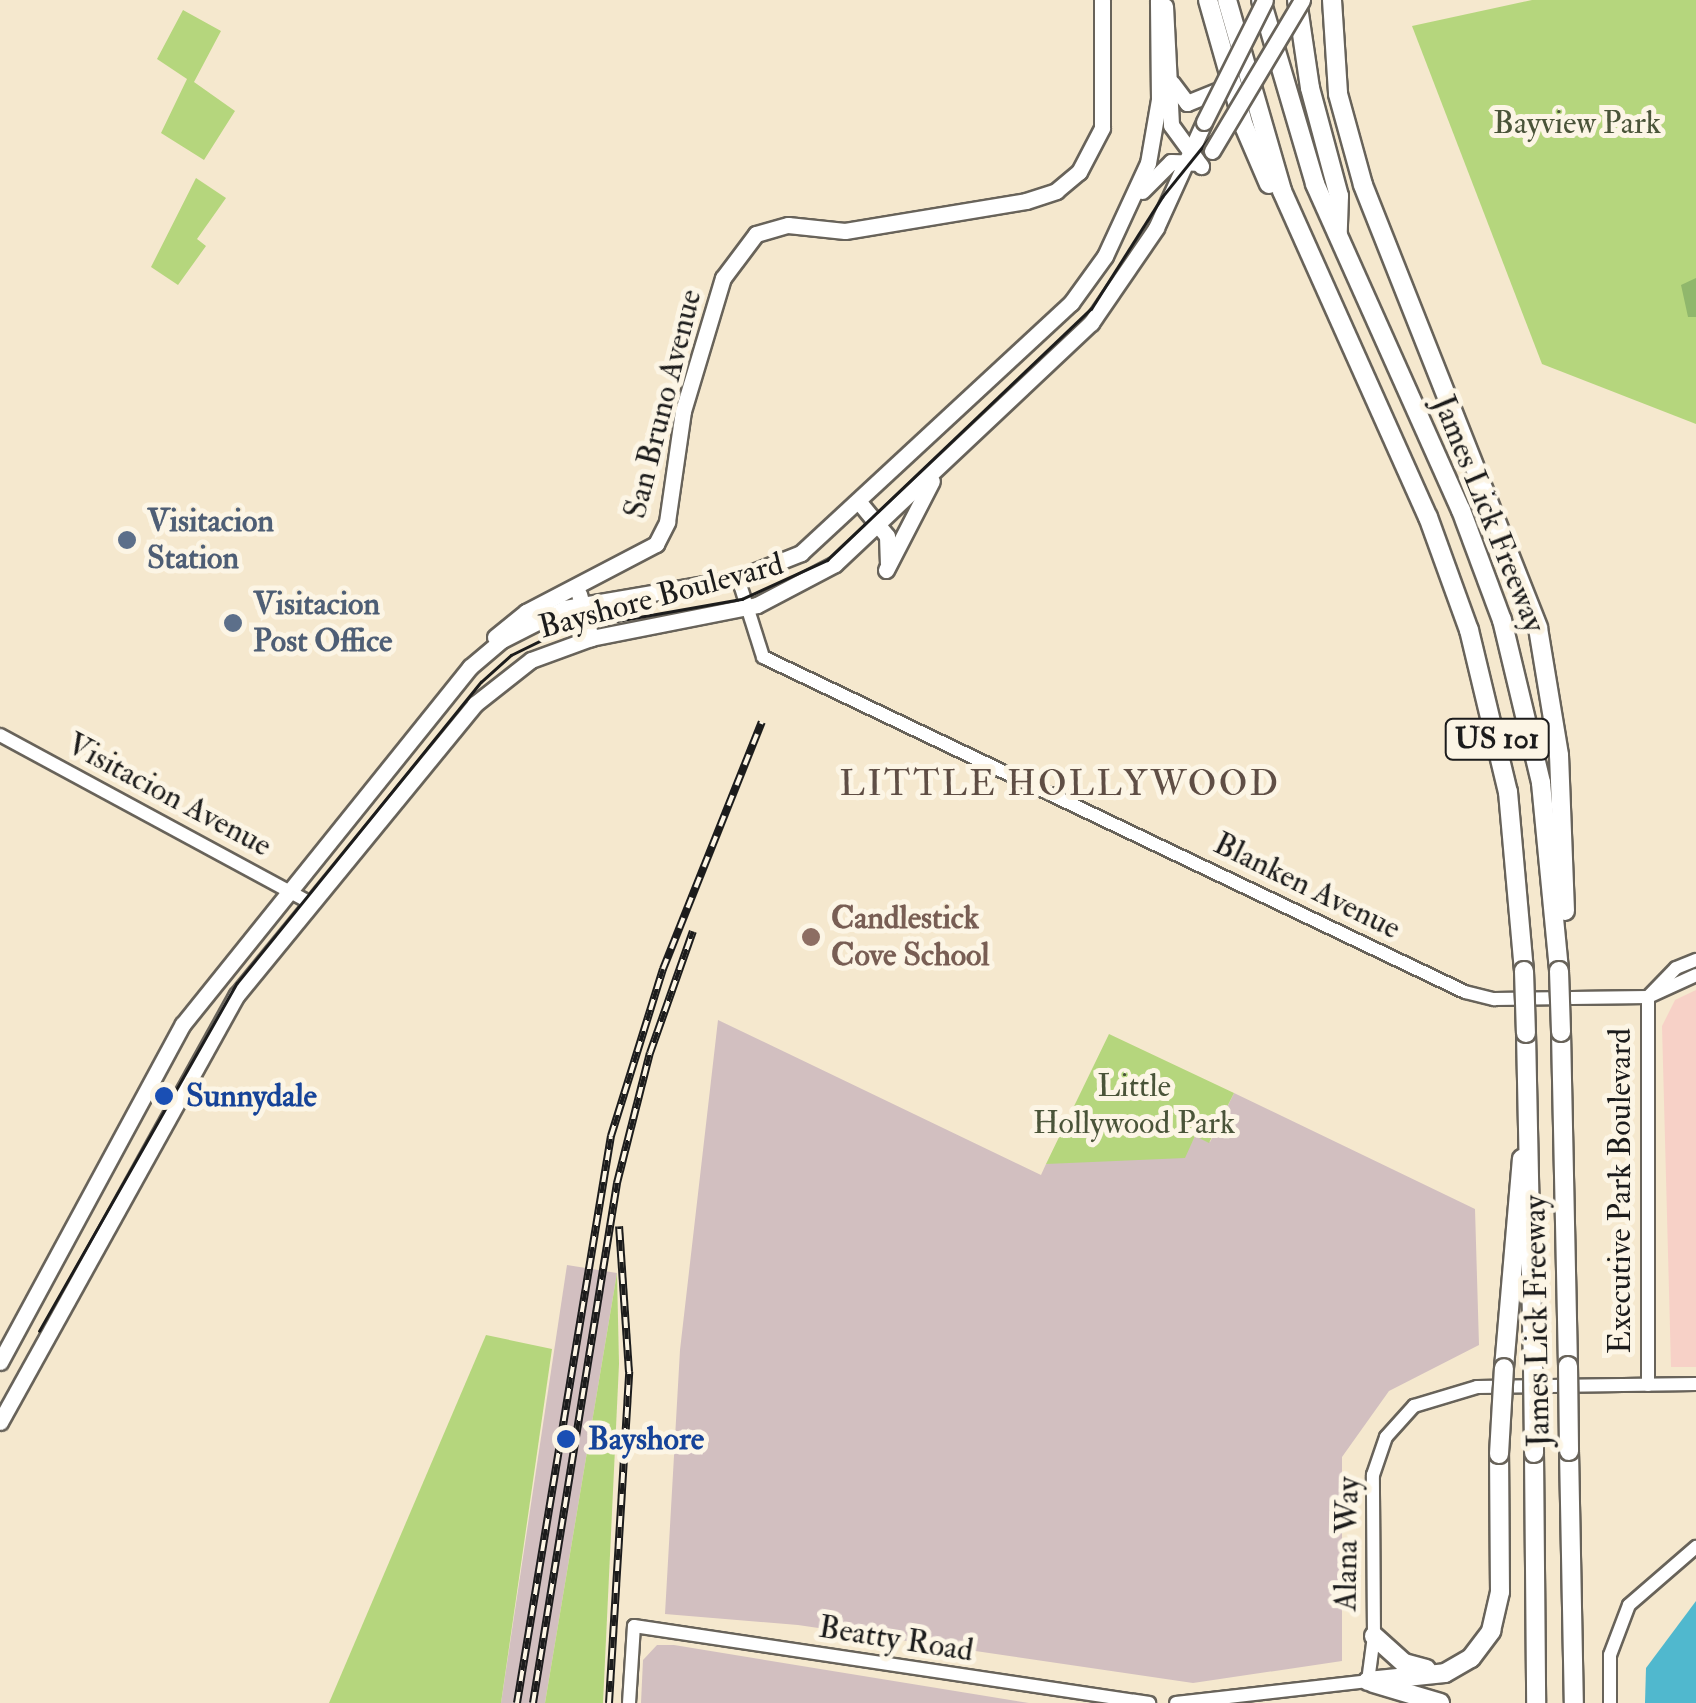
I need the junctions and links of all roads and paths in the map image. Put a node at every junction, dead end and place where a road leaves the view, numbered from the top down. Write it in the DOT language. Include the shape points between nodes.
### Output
graph roads {
  1 [pos="1102,0"];
  2 [pos="1161,0"];
  3 [pos="1208,0"];
  4 [pos="1227,0"];
  5 [pos="1263,0"];
  6 [pos="1299,0"];
  7 [pos="1332,0"];
  8 [pos="1169,74"];
  9 [pos="1218,91"];
  10 [pos="1193,160"];
  11 [pos="1127,210"];
  12 [pos="1338,239"];
  13 [pos="1310,257"];
  14 [pos="936,472"];
  15 [pos="860,502"];
  16 [pos="879,524"];
  17 [pos="738,578"];
  18 [pos="576,588"];
  19 [pos="583,603"];
  20 [pos="744,608"];
  21 [pos="591,638"];
  22 [pos="470,667"];
  23 [pos="0,735"];
  24 [pos="287,890"];
  25 [pos="312,904"];
  26 [pos="1696,960"];
  27 [pos="1559,971"];
  28 [pos="1696,975"];
  29 [pos="1648,997"];
  30 [pos="1528,1129"];
  31 [pos="0,1362"];
  32 [pos="1696,1384"];
  33 [pos="1648,1386"];
  34 [pos="0,1422"];
  35 [pos="1696,1546"];
  36 [pos="1374,1636"];
  37 [pos="1480,1647"];
  38 [pos="1368,1682"];
  39 [pos="629,1703"];
  40 [pos="1149,1703"];
  41 [pos="1176,1703"];
  42 [pos="1440,1703"];
  43 [pos="1536,1703"];
  44 [pos="1574,1703"];
  45 [pos="1610,1703"];
  1 -- 18 [label="main road, San Bruno Avenue" via="1102,128 1089,160 1068,183 1026,200 845,231 770,226 738,250 723,278 683,411 664,530 644,553"];
  2 -- 8 [label="main road"];
  2 -- 11 [label="main road, Bayshore Boulevard" via="1157,122"];
  3 -- 13 [label="highway" via="1244,126"];
  4 -- 13 [label="highway, James Lick Freeway / US 101" via="1259,124"];
  5 -- 9 [label="main road, Bayshore Boulevard, bridge"];
  5 -- 12 [label="highway, James Lick Freeway / US 101" via="1292,118"];
  6 -- 10 [label="main road, bridge" via="1212,151"];
  6 -- 12 [label="highway" via="1304,63 1339,196"];
  7 -- 27 [label="highway" via="1338,94 1358,169 1522,578 1544,653 1567,859"];
  8 -- 9 [label="main road, bridge" via="1180,100 1199,102"];
  8 -- 10 [label="main road" via="1171,125"];
  9 -- 10 [label="main road, Bayshore Boulevard, bridge"];
  10 -- 11 [label="main road" via="1164,166"];
  10 -- 14 [label="main road, Bayshore Boulevard" via="1092,323"];
  11 -- 15 [label="main road, Bayshore Boulevard" via="1072,303"];
  12 -- 27 [label="highway, James Lick Freeway / US 101" via="1461,510 1510,644 1544,805"];
  13 -- 30 [label="highway, James Lick Freeway / US 101, bridge" via="1424,506 1470,630 1510,804"];
  14 -- 16 [label="main road, Bayshore Boulevard"];
  14 -- 16 [label="main road" via="886,570 890,550"];
  15 -- 16 [label="main road"];
  15 -- 17 [label="main road, Bayshore Boulevard" via="802,553"];
  16 -- 20 [label="main road, Bayshore Boulevard" via="814,580"];
  17 -- 19 [label="main road, Bayshore Boulevard"];
  17 -- 20 [label="street, Blanken Avenue"];
  18 -- 19 [label="main road"];
  18 -- 22 [label="main road, San Bruno Avenue" via="512,621"];
  19 -- 21 [label="main road"];
  19 -- 22 [label="main road, Bayshore Boulevard" via="522,628"];
  20 -- 21 [label="main road, Bayshore Boulevard"];
  20 -- 29 [label="street, Blanken Avenue" via="758,649 774,663 1465,992 1494,999"];
  21 -- 25 [label="main road, Bayshore Boulevard" via="531,660 490,688"];
  22 -- 24 [label="main road, Bayshore Boulevard"];
  23 -- 24 [label="street, Visitacion Avenue"];
  24 -- 25 [label="street, Visitacion Avenue"];
  24 -- 31 [label="main road, Bayshore Boulevard" via="183,1024"];
  25 -- 34 [label="main road, Bayshore Boulevard" via="224,1014"];
  26 -- 29 [label="street, Executive Park Boulevard" via="1665,976"];
  27 -- 44 [label="highway, James Lick Freeway / US 101, bridge"];
  28 -- 29 [label="street, Executive Park Boulevard"];
  29 -- 33 [label="street, Executive Park Boulevard"];
  30 -- 37 [label="highway, bridge" via="1514,1195 1498,1454 1500,1602"];
  30 -- 43 [label="highway, James Lick Freeway / US 101, bridge"];
  32 -- 33 [label="street, Alana Way"];
  33 -- 36 [label="street, Alana Way" via="1462,1388 1427,1398 1403,1416 1386,1437 1373,1476"];
  35 -- 45 [label="street" via="1629,1605 1610,1655"];
  36 -- 37 [label="highway" via="1404,1663 1428,1669 1458,1663"];
  36 -- 38 [label="street, Alana Way"];
  37 -- 38 [label="highway" via="1446,1672"];
  38 -- 41 [label="street"];
  38 -- 42 [label="highway"];
  39 -- 40 [label="street, Beatty Road" via="634,1626"];
}
